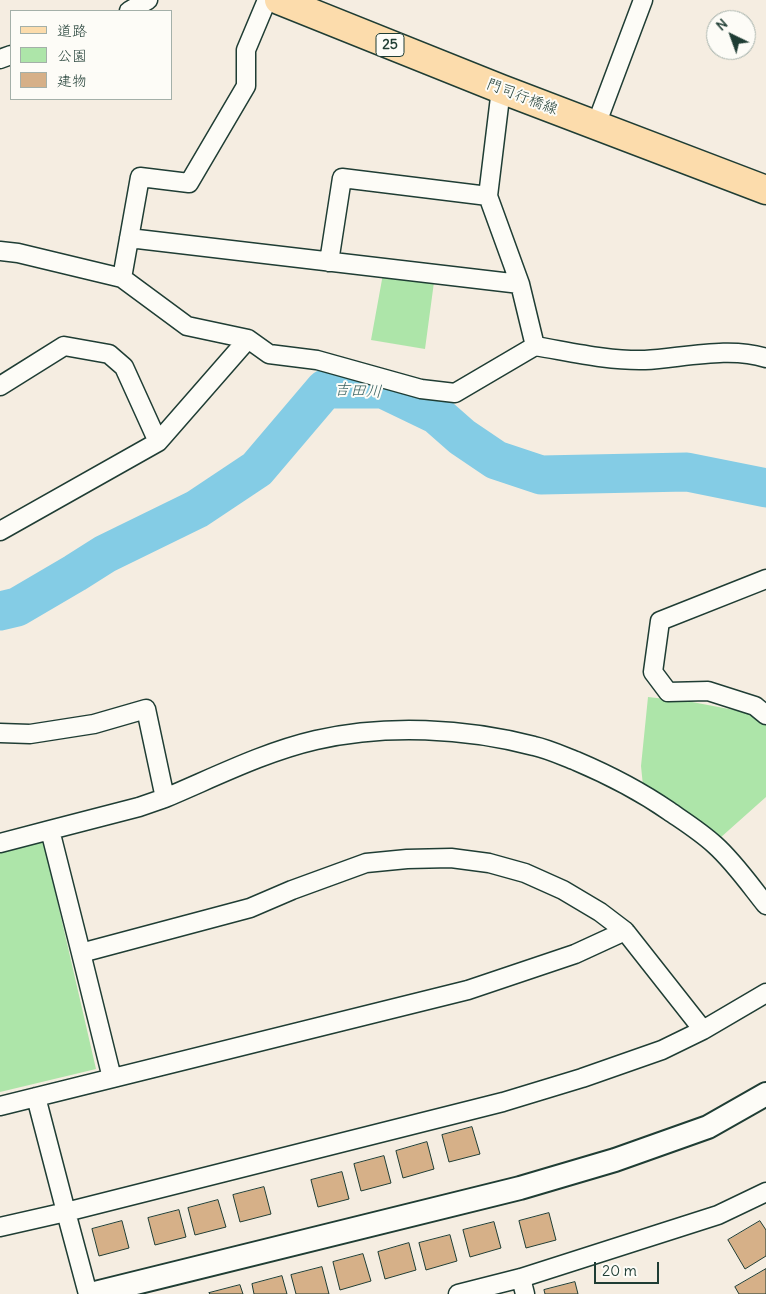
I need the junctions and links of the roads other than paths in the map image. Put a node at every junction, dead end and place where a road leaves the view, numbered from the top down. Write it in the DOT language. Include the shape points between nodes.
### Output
graph roads {
  1 [pos="148,0"];
  2 [pos="267,0"];
  3 [pos="279,0"];
  4 [pos="643,0"];
  5 [pos="131,10"];
  6 [pos="501,89"];
  7 [pos="596,125"];
  8 [pos="766,190"];
  9 [pos="488,196"];
  10 [pos="129,238"];
  11 [pos="0,251"];
  12 [pos="329,262"];
  13 [pos="122,278"];
  14 [pos="520,284"];
  15 [pos="248,339"];
  16 [pos="535,346"];
  17 [pos="766,358"];
  18 [pos="0,386"];
  19 [pos="158,442"];
  20 [pos="0,531"];
  21 [pos="766,579"];
  22 [pos="766,715"];
  23 [pos="0,733"];
  24 [pos="165,798"];
  25 [pos="50,830"];
  26 [pos="0,843"];
  27 [pos="766,906"];
  28 [pos="626,931"];
  29 [pos="81,953"];
  30 [pos="766,993"];
  31 [pos="703,1030"];
  32 [pos="112,1078"];
  33 [pos="766,1094"];
  34 [pos="36,1098"];
  35 [pos="0,1106"];
  36 [pos="766,1192"];
  37 [pos="66,1212"];
  38 [pos="0,1228"];
  39 [pos="523,1286"];
  40 [pos="89,1294"];
  41 [pos="458,1294"];
  1 -- 5 [label="street"];
  2 -- 10 [label="street" via="246,50 246,86 189,183 140,177"];
  3 -- 6 [label="main road, 門司行橋線 / 25"];
  4 -- 7 [label="street"];
  6 -- 7 [label="main road, 門司行橋線 / 25"];
  6 -- 9 [label="street"];
  7 -- 8 [label="main road, 門司行橋線 / 25"];
  9 -- 12 [label="street" via="342,178"];
  9 -- 14 [label="street"];
  10 -- 12 [label="street"];
  10 -- 13 [label="street"];
  11 -- 13 [label="street"];
  12 -- 14 [label="street"];
  13 -- 15 [label="street" via="187,326"];
  14 -- 16 [label="street"];
  15 -- 16 [label="street" via="268,354 317,360 421,389 455,393"];
  15 -- 19 [label="street"];
  16 -- 17 [label="street" via="596,357 643,360 723,352"];
  18 -- 19 [label="street" via="64,346 109,354 124,367"];
  19 -- 20 [label="street"];
  21 -- 22 [label="street" via="660,621 653,672 668,692 708,691 755,706"];
  23 -- 24 [label="street" via="30,734 94,724 146,709"];
  24 -- 25 [label="street" via="139,808"];
  24 -- 27 [label="street" via="275,750 316,740 353,733 399,731 486,736 535,746 568,758 610,775 646,796 715,845"];
  25 -- 26 [label="street"];
  25 -- 29 [label="street"];
  28 -- 29 [label="street" via="563,890 525,873 489,863 451,858 407,859 366,863 250,908"];
  28 -- 31 [label="street"];
  28 -- 32 [label="street" via="575,954 468,990"];
  29 -- 32 [label="street"];
  30 -- 31 [label="street"];
  31 -- 37 [label="street" via="662,1050 503,1102"];
  32 -- 34 [label="street"];
  33 -- 40 [label="street" via="708,1127 615,1160 520,1188"];
  34 -- 35 [label="street"];
  34 -- 37 [label="street"];
  36 -- 39 [label="street" via="718,1215"];
  37 -- 38 [label="street"];
  37 -- 40 [label="street"];
  39 -- 41 [label="street"];
}
